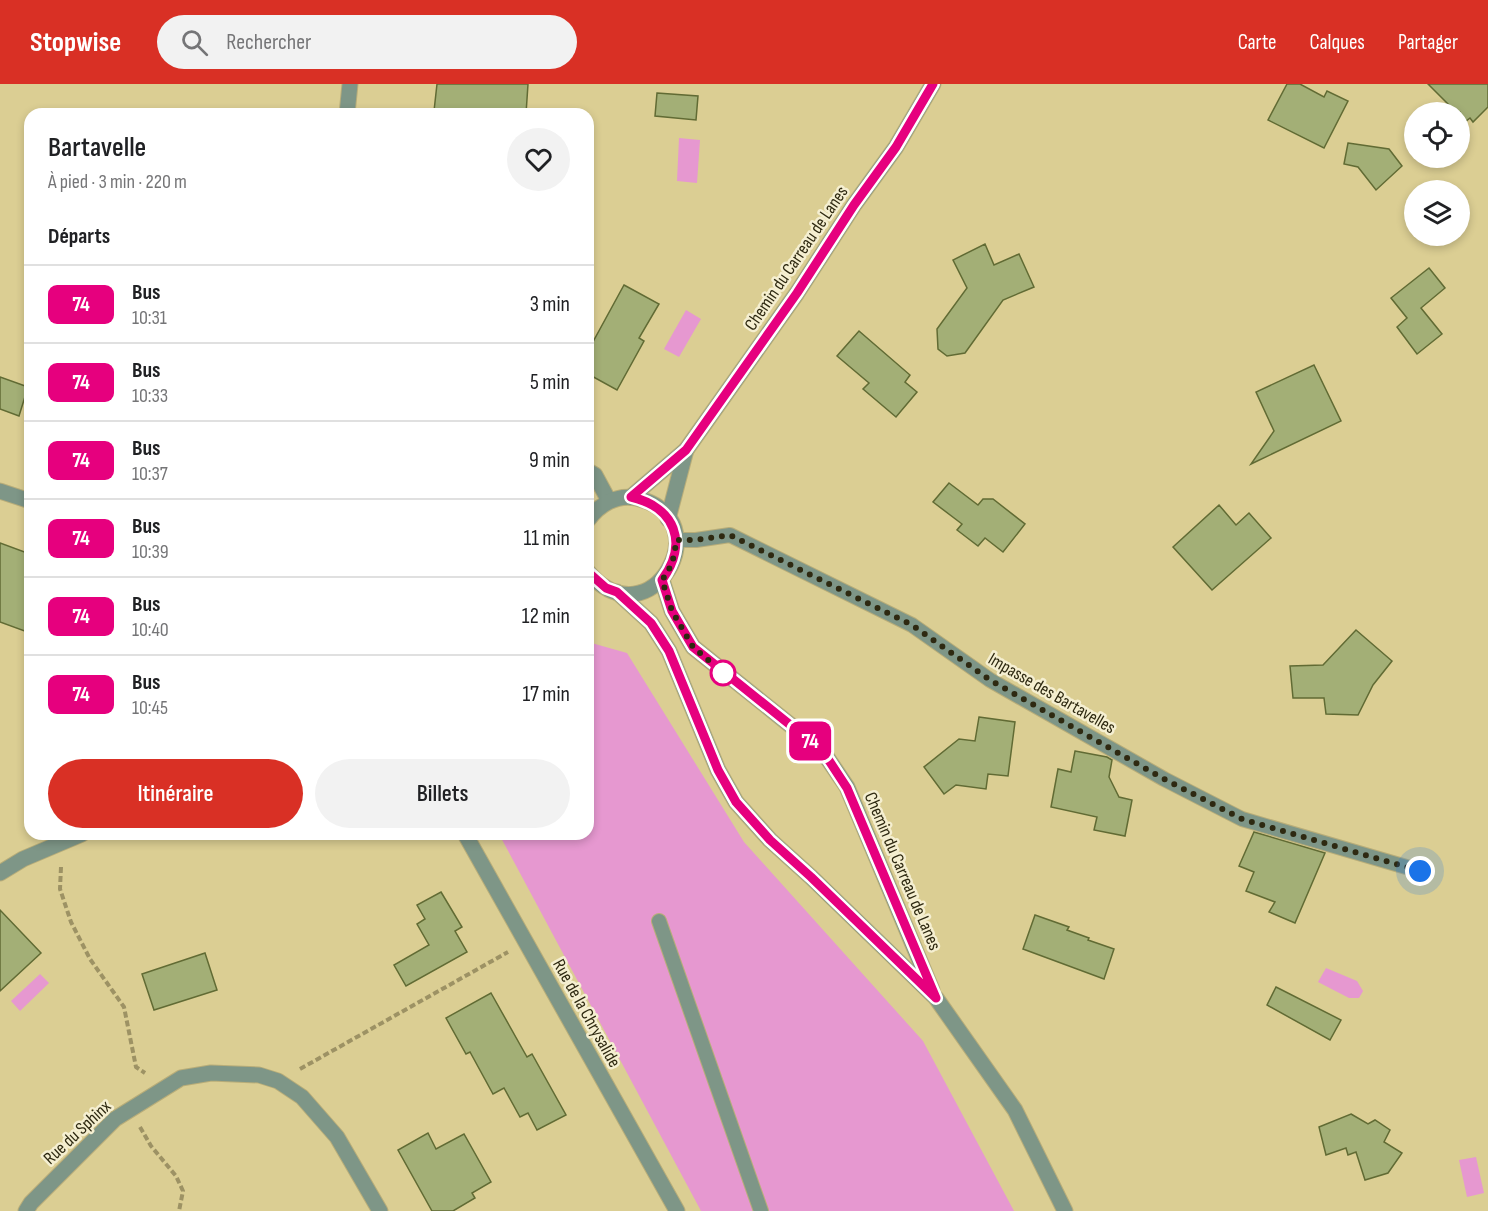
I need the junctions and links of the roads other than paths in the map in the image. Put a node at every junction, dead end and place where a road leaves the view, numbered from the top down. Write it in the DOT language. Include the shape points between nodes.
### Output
graph roads {
  1 [pos="350,84"];
  2 [pos="933,84"];
  3 [pos="348,108"];
  4 [pos="686,450"];
  5 [pos="594,474"];
  6 [pos="0,491"];
  7 [pos="631,497"];
  8 [pos="24,499"];
  9 [pos="609,501"];
  10 [pos="594,511"];
  11 [pos="668,519"];
  12 [pos="676,540"];
  13 [pos="662,580"];
  14 [pos="594,582"];
  15 [pos="617,592"];
  16 [pos="68,840"];
  17 [pos="468,840"];
  18 [pos="1420,871"];
  19 [pos="0,873"];
  20 [pos="659,921"];
  21 [pos="936,998"];
  22 [pos="26,1211"];
  23 [pos="380,1211"];
  24 [pos="676,1211"];
  25 [pos="761,1211"];
  26 [pos="1065,1211"];
  1 -- 3 [label="street"];
  2 -- 4 [label="street, Chemin du Carreau de Lanes" via="896,147"];
  4 -- 7 [label="street, Chemin du Carreau de Lanes"];
  4 -- 11 [label="street, Chemin du Carreau de Lanes"];
  5 -- 9 [label="street"];
  6 -- 8 [label="street"];
  7 -- 9 [label="street"];
  7 -- 11 [label="street" via="658,508"];
  9 -- 10 [label="street"];
  11 -- 12 [label="street"];
  12 -- 13 [label="street" via="676,554"];
  12 -- 18 [label="lane, Impasse des Bartavelles" via="730,535 912,625 990,680 1242,819"];
  13 -- 15 [label="street" via="633,594"];
  13 -- 21 [label="street, Chemin du Carreau de Lanes" via="672,611 693,647 828,759 847,788"];
  14 -- 15 [label="street"];
  15 -- 21 [label="street, Chemin du Carreau de Lanes" via="651,623 669,651 718,770 736,802 770,840"];
  16 -- 19 [label="street"];
  17 -- 24 [label="street, Rue de la Chrysalide"];
  20 -- 25 [label="lane"];
  21 -- 26 [label="street, Chemin du Carreau de Lanes" via="1015,1110"];
  22 -- 23 [label="street, Rue du Sphinx" via="115,1119 181,1078 211,1073 260,1074 302,1097 337,1137"];
}
